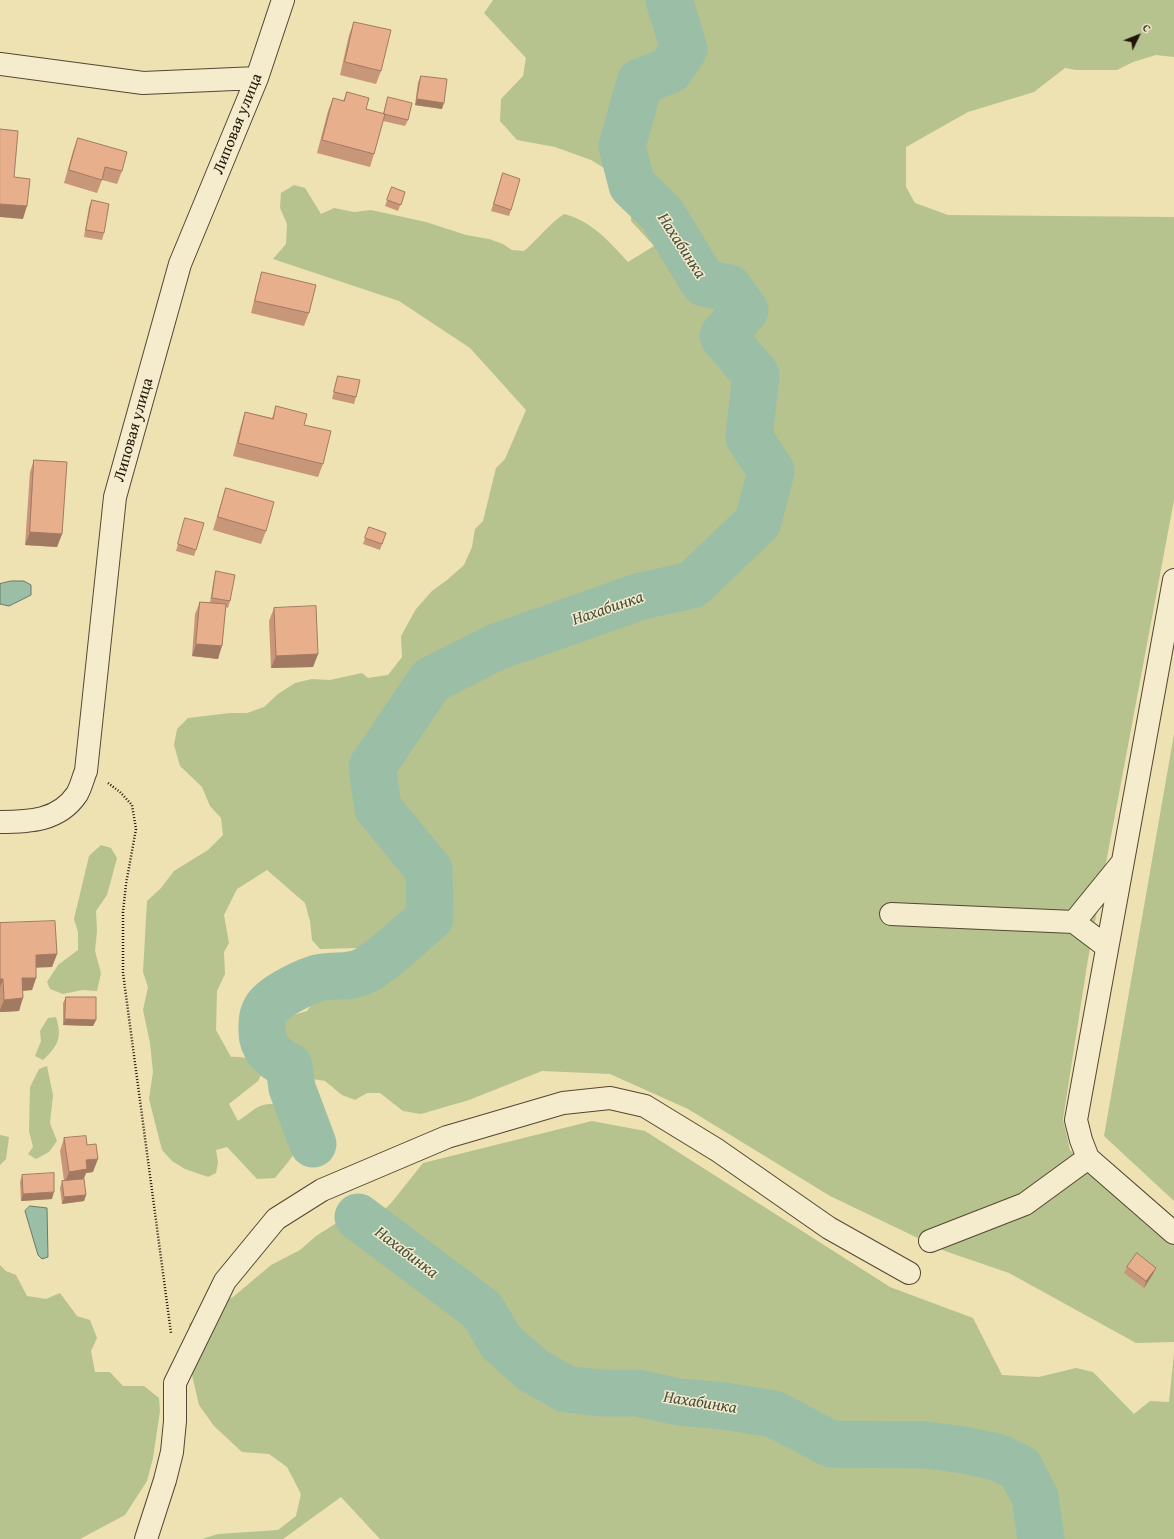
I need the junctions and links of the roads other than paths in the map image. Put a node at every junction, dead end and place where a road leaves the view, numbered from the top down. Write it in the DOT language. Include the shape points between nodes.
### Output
graph roads {
  1 [pos="284,0"];
  2 [pos="0,64"];
  3 [pos="257,78"];
  4 [pos="1174,580"];
  5 [pos="0,822"];
  6 [pos="1123,862"];
  7 [pos="892,914"];
  8 [pos="1074,922"];
  9 [pos="1107,947"];
  10 [pos="1088,1158"];
  11 [pos="1174,1233"];
  12 [pos="930,1241"];
  13 [pos="910,1273"];
  14 [pos="146,1539"];
  1 -- 3 [label="street, Липовая улица"];
  2 -- 3 [label="street" via="143,83"];
  3 -- 5 [label="street, Липовая улица" via="180,264 115,497 86,771 77,793 67,807 54,815 40,820"];
  4 -- 6 [label="street"];
  6 -- 8 [label="street"];
  6 -- 9 [label="street"];
  7 -- 8 [label="street"];
  8 -- 9 [label="street"];
  9 -- 10 [label="street" via="1076,1120"];
  10 -- 11 [label="street"];
  10 -- 12 [label="street" via="1024,1204"];
  13 -- 14 [label="street" via="829,1228 717,1150 645,1106 610,1098 563,1103 447,1137 322,1190 276,1219 226,1281 175,1383 172,1452"];
}
